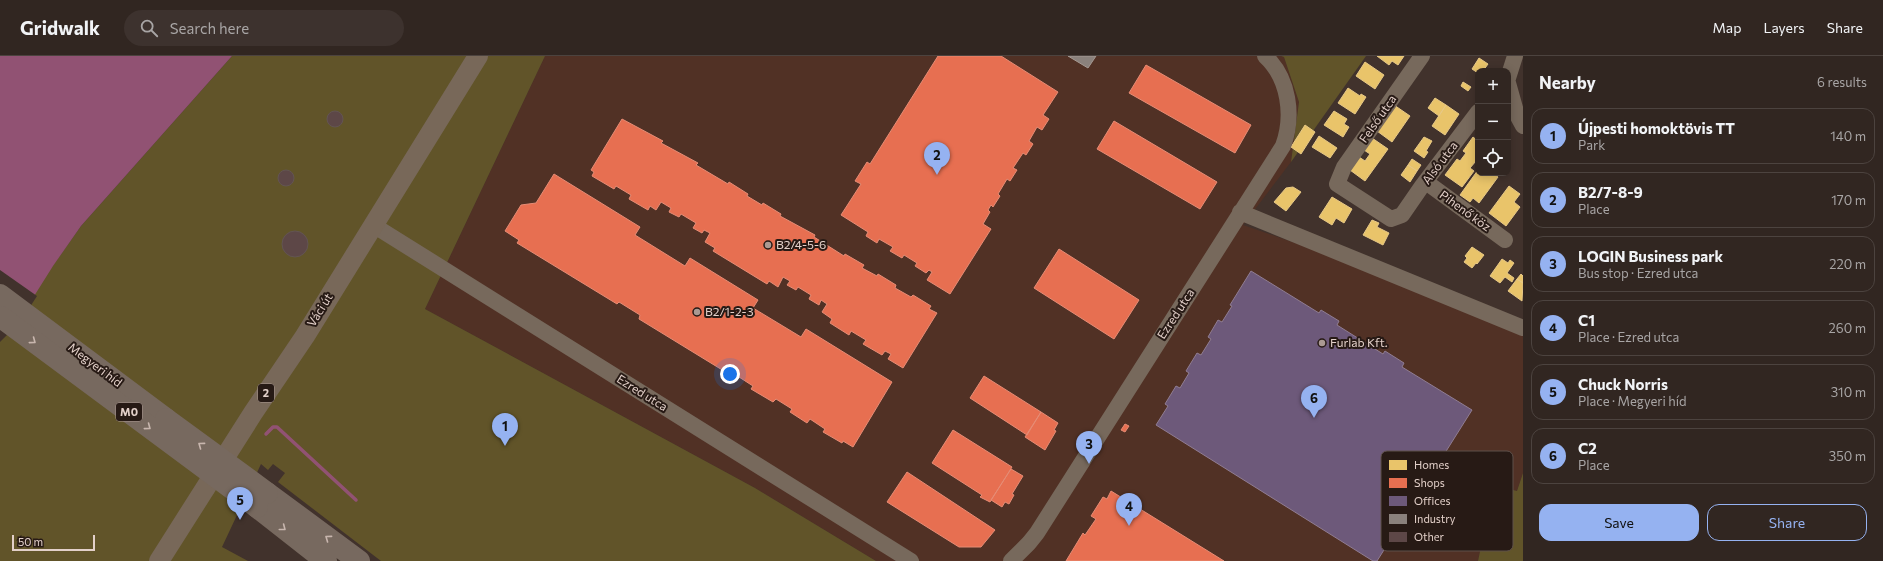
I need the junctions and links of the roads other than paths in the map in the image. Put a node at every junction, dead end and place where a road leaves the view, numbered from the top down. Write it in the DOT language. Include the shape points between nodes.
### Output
graph roads {
  1 [pos="478,56"];
  2 [pos="1265,56"];
  3 [pos="1422,56"];
  4 [pos="1515,56"];
  5 [pos="1511,69"];
  6 [pos="1511,94"];
  7 [pos="1475,116"];
  8 [pos="1523,126"];
  9 [pos="1426,182"];
  10 [pos="1240,212"];
  11 [pos="1402,215"];
  12 [pos="373,225"];
  13 [pos="1505,240"];
  14 [pos="0,295"];
  15 [pos="0,316"];
  16 [pos="1523,328"];
  17 [pos="262,500"];
  18 [pos="159,561"];
  19 [pos="326,561"];
  20 [pos="359,561"];
  21 [pos="911,561"];
  22 [pos="1011,561"];
  1 -- 12 [label="main road, Váci út / 2"];
  2 -- 10 [label="street, Ezred utca" via="1273,64 1286,90 1290,122 1283,146"];
  3 -- 11 [label="street, Felső utca" via="1344,167 1337,184 1391,218"];
  4 -- 5 [label="street"];
  6 -- 8 [label="street"];
  7 -- 9 [label="street, Alsó utca"];
  9 -- 11 [label="street, Alsó utca"];
  9 -- 13 [label="street, Pihenő köz"];
  10 -- 16 [label="street"];
  10 -- 22 [label="street, Ezred utca" via="1037,533"];
  12 -- 18 [label="main road, Váci út / 2" via="305,336"];
  12 -- 21 [label="street, Ezred utca"];
  17 -- 14 [label="highway, Megyeri híd / M0, one-way, bridge"];
  15 -- 17 [label="highway, Megyeri híd / M0, one-way, bridge"];
  17 -- 19 [label="highway, M0, one-way"];
  20 -- 17 [label="highway, M0, one-way"];
}
